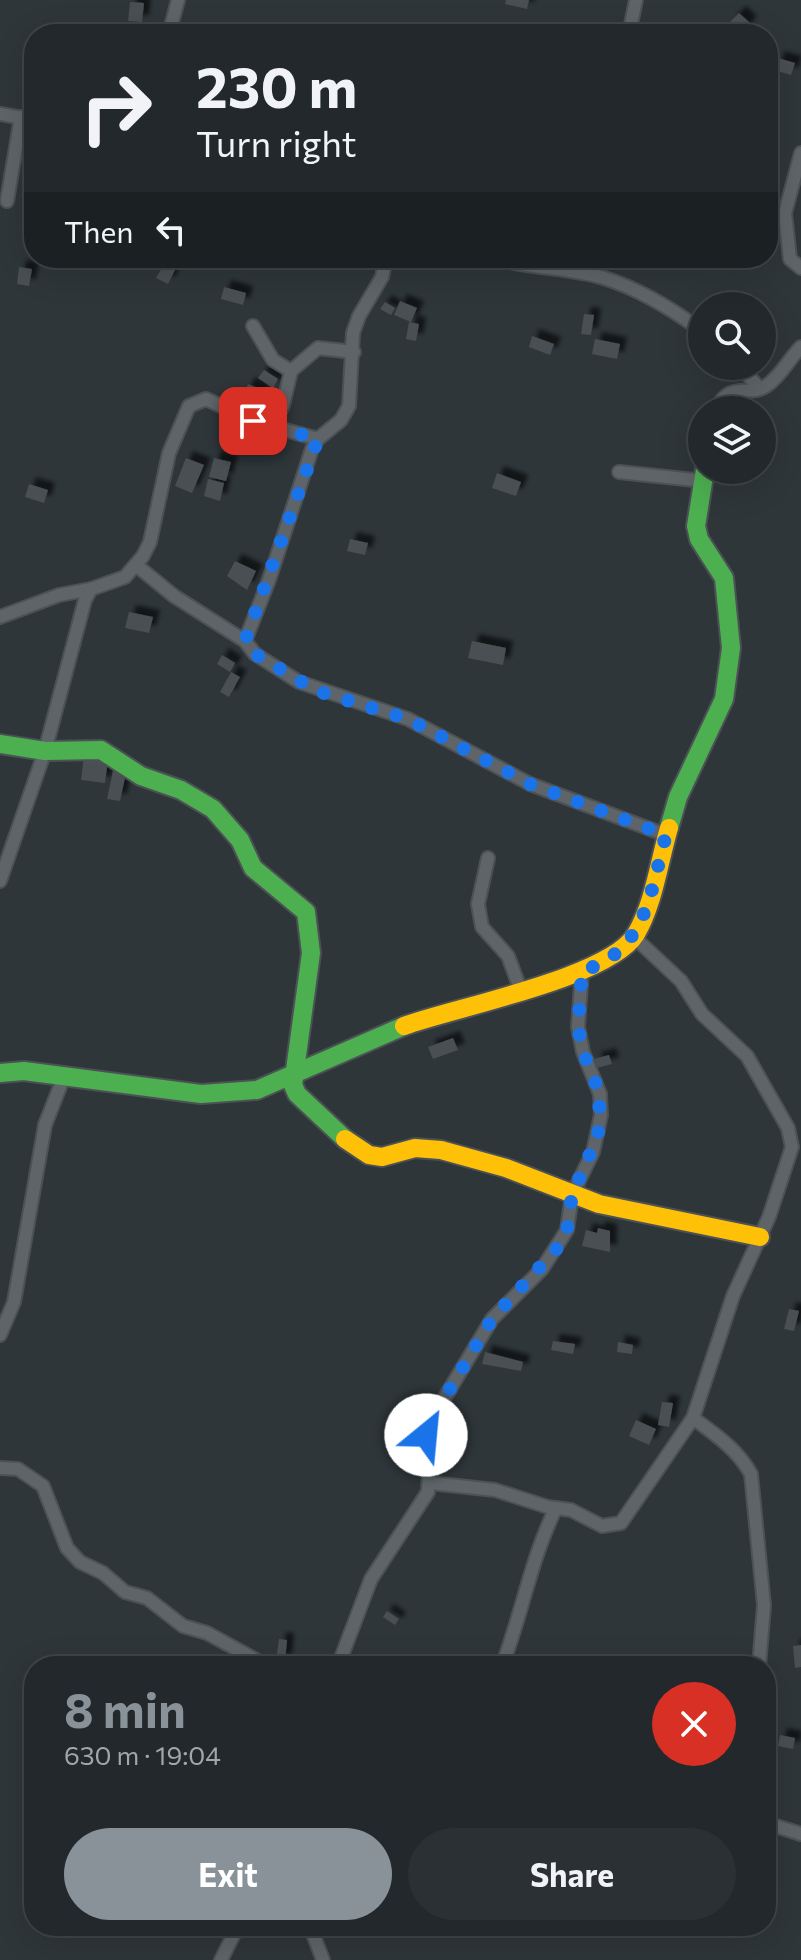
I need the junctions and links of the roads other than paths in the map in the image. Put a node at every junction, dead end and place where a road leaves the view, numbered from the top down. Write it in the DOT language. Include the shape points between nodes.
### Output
graph roads {
  1 [pos="178,0"];
  2 [pos="636,0"];
  3 [pos="172,24"];
  4 [pos="631,24"];
  5 [pos="0,114"];
  6 [pos="24,118"];
  7 [pos="24,131"];
  8 [pos="801,153"];
  9 [pos="7,201"];
  10 [pos="383,268"];
  11 [pos="536,268"];
  12 [pos="801,268"];
  13 [pos="688,321"];
  14 [pos="253,326"];
  15 [pos="801,347"];
  16 [pos="354,352"];
  17 [pos="291,371"];
  18 [pos="752,380"];
  19 [pos="760,389"];
  20 [pos="726,396"];
  21 [pos="272,428"];
  22 [pos="318,439"];
  23 [pos="619,472"];
  24 [pos="688,475"];
  25 [pos="704,484"];
  26 [pos="136,565"];
  27 [pos="91,589"];
  28 [pos="0,617"];
  29 [pos="245,641"];
  30 [pos="0,744"];
  31 [pos="45,751"];
  32 [pos="666,835"];
  33 [pos="488,858"];
  34 [pos="0,881"];
  35 [pos="634,937"];
  36 [pos="582,971"];
  37 [pos="521,991"];
  38 [pos="0,1073"];
  39 [pos="293,1077"];
  40 [pos="63,1079"];
  41 [pos="572,1195"];
  42 [pos="760,1237"];
  43 [pos="0,1335"];
  44 [pos="693,1418"];
  45 [pos="0,1468"];
  46 [pos="430,1483"];
  47 [pos="556,1508"];
  48 [pos="249,1656"];
  49 [pos="343,1656"];
  50 [pos="506,1656"];
  51 [pos="760,1656"];
  52 [pos="776,1826"];
  53 [pos="801,1834"];
  54 [pos="234,1936"];
  55 [pos="314,1936"];
  56 [pos="225,1958"];
  57 [pos="323,1960"];
  1 -- 3 [label="street"];
  2 -- 4 [label="street"];
  5 -- 6 [label="street"];
  7 -- 9 [label="street"];
  8 -- 12 [label="street" via="785,213 790,259"];
  10 -- 16 [label="street" via="353,333"];
  11 -- 13 [label="street" via="602,277"];
  14 -- 17 [label="street" via="273,360"];
  15 -- 19 [label="street"];
  16 -- 17 [label="street" via="318,348"];
  16 -- 22 [label="street" via="349,406"];
  17 -- 21 [label="street"];
  18 -- 19 [label="street"];
  19 -- 20 [label="street"];
  21 -- 22 [label="street"];
  21 -- 26 [label="street" via="206,399 189,406 169,453 150,542"];
  22 -- 29 [label="street"];
  23 -- 24 [label="street"];
  25 -- 32 [label="street" via="696,526 724,578 729,674 724,699"];
  26 -- 27 [label="street" via="125,577"];
  26 -- 29 [label="street"];
  27 -- 28 [label="street"];
  27 -- 31 [label="street"];
  29 -- 32 [label="street" via="255,654 317,691 408,719 530,784"];
  30 -- 31 [label="street"];
  31 -- 34 [label="street"];
  31 -- 39 [label="street" via="107,752 141,776 170,784 204,803 240,840 253,868 306,912 311,953"];
  32 -- 35 [label="street"];
  33 -- 37 [label="street" via="478,904 482,927 508,956"];
  35 -- 36 [label="street" via="606,961"];
  35 -- 42 [label="street" via="747,1056 788,1128 789,1158"];
  36 -- 37 [label="street"];
  36 -- 41 [label="street" via="578,1027 600,1094 601,1115 593,1152"];
  37 -- 39 [label="street" via="407,1025"];
  38 -- 40 [label="street" via="24,1071"];
  39 -- 40 [label="street" via="230,1094"];
  39 -- 41 [label="street" via="299,1097 362,1152 382,1157 405,1149 441,1150 506,1168"];
  40 -- 43 [label="street" via="45,1125 14,1302"];
  41 -- 42 [label="street"];
  41 -- 46 [label="street" via="560,1245 492,1319 430,1422 423,1451"];
  42 -- 44 [label="street" via="733,1296"];
  44 -- 47 [label="street" via="618,1525 602,1526"];
  44 -- 51 [label="street" via="744,1461 751,1474 764,1605"];
  45 -- 48 [label="street" via="18,1469 43,1486 67,1548 80,1562 125,1592 147,1598 183,1626"];
  46 -- 47 [label="street" via="483,1488"];
  46 -- 49 [label="street" via="421,1506 371,1579"];
  47 -- 50 [label="street" via="541,1537"];
  52 -- 53 [label="street"];
  54 -- 56 [label="street"];
  55 -- 57 [label="street"];
}
